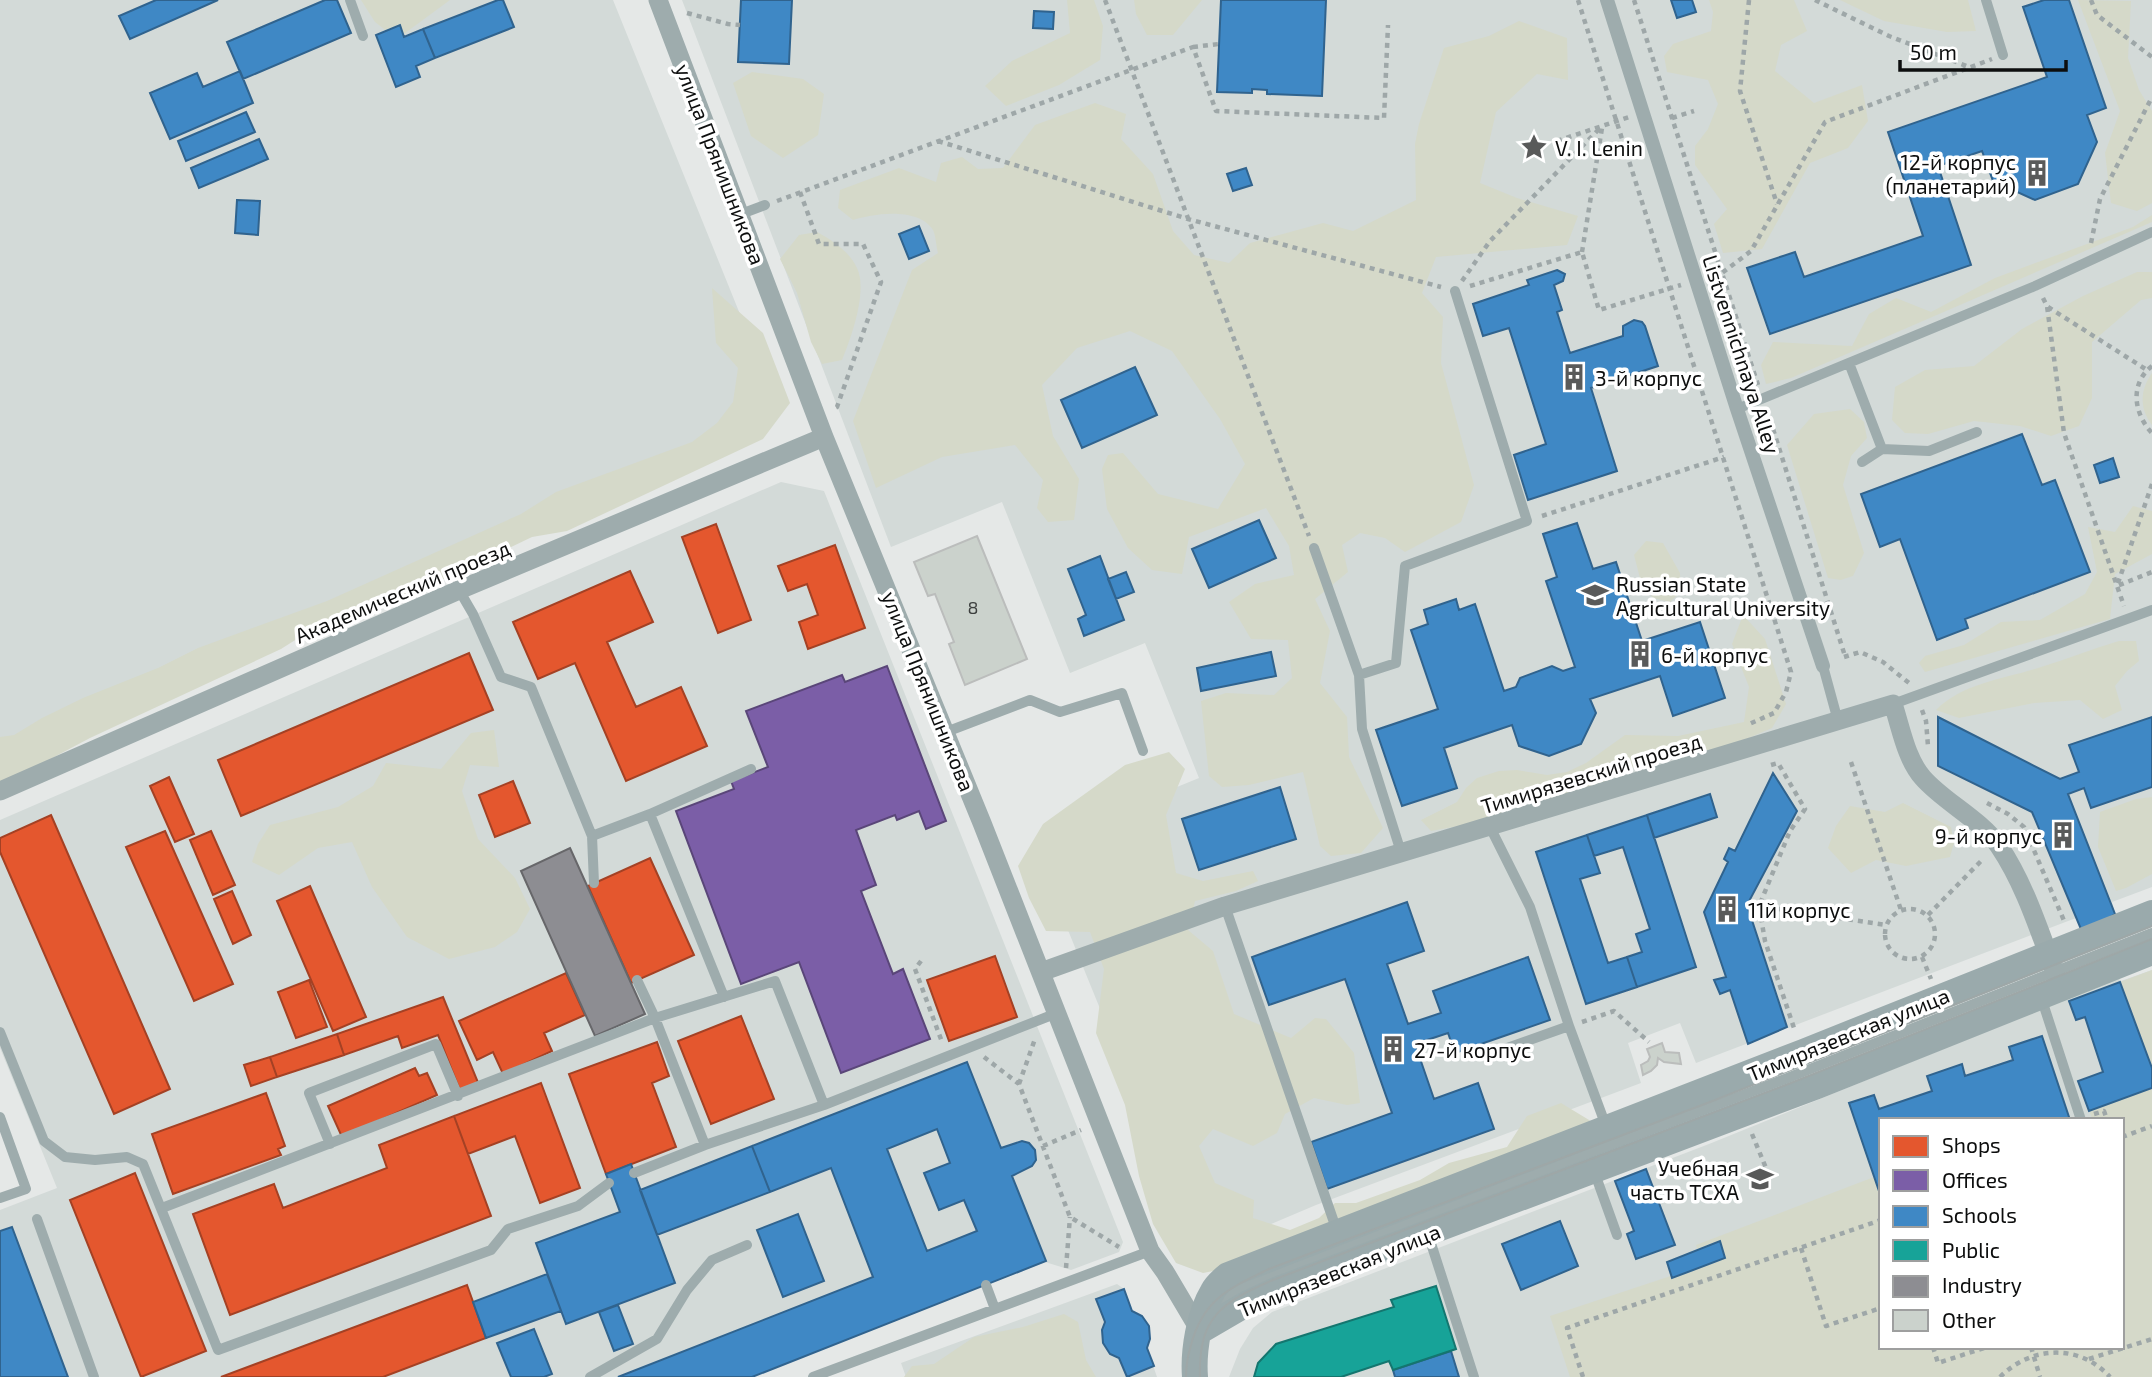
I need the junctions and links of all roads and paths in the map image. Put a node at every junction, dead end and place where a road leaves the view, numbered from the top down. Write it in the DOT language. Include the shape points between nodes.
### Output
graph roads {
  1 [pos="350,0"];
  2 [pos="658,0"];
  3 [pos="1105,0"];
  4 [pos="1578,0"];
  5 [pos="1607,0"];
  6 [pos="1634,0"];
  7 [pos="1749,0"];
  8 [pos="1815,0"];
  9 [pos="1986,0"];
  10 [pos="2091,0"];
  11 [pos="687,13"];
  12 [pos="740,25"];
  13 [pos="1388,25"];
  14 [pos="363,36"];
  15 [pos="1219,44"];
  16 [pos="1193,47"];
  17 [pos="2003,55"];
  18 [pos="2152,57"];
  19 [pos="1970,68"];
  20 [pos="1131,69"];
  21 [pos="2152,97"];
  22 [pos="1694,111"];
  23 [pos="1643,113"];
  24 [pos="1672,118"];
  25 [pos="1617,121"];
  26 [pos="1602,126"];
  27 [pos="938,141"];
  28 [pos="1557,141"];
  29 [pos="800,192"];
  30 [pos="765,205"];
  31 [pos="1777,205"];
  32 [pos="741,214"];
  33 [pos="1188,219"];
  34 [pos="2152,232"];
  35 [pos="1582,252"];
  36 [pos="2087,262"];
  37 [pos="1722,272"];
  38 [pos="1696,280"];
  39 [pos="2035,286"];
  40 [pos="1670,288"];
  41 [pos="1455,291"];
  42 [pos="2048,306"];
  43 [pos="1849,363"];
  44 [pos="2150,368"];
  45 [pos="1763,399"];
  46 [pos="833,409"];
  47 [pos="1737,409"];
  48 [pos="1977,432"];
  49 [pos="2152,433"];
  50 [pos="824,437"];
  51 [pos="1882,449"];
  52 [pos="1724,457"];
  53 [pos="1862,462"];
  54 [pos="2152,484"];
  55 [pos="1527,521"];
  56 [pos="1314,548"];
  57 [pos="2152,572"];
  58 [pos="2117,586"];
  59 [pos="458,590"];
  60 [pos="2152,610"];
  61 [pos="2129,619"];
  62 [pos="1860,652"];
  63 [pos="1845,656"];
  64 [pos="1823,666"];
  65 [pos="1359,675"];
  66 [pos="1915,695"];
  67 [pos="1893,704"];
  68 [pos="1838,721"];
  69 [pos="946,732"];
  70 [pos="1752,748"];
  71 [pos="1143,751"];
  72 [pos="1929,753"];
  73 [pos="1851,762"];
  74 [pos="751,769"];
  75 [pos="0,790"];
  76 [pos="1983,800"];
  77 [pos="650,814"];
  78 [pos="2018,821"];
  79 [pos="1490,827"];
  80 [pos="592,836"];
  81 [pos="1998,844"];
  82 [pos="1401,852"];
  83 [pos="594,883"];
  84 [pos="1225,906"];
  85 [pos="1759,906"];
  86 [pos="1901,910"];
  87 [pos="2152,913"];
  88 [pos="1928,915"];
  89 [pos="1886,925"];
  90 [pos="2068,930"];
  91 [pos="2152,933"];
  92 [pos="2152,953"];
  93 [pos="1922,957"];
  94 [pos="921,961"];
  95 [pos="1041,971"];
  96 [pos="2051,978"];
  97 [pos="637,981"];
  98 [pos="1932,982"];
  99 [pos="724,997"];
  100 [pos="1050,1016"];
  101 [pos="655,1018"];
  102 [pos="1569,1026"];
  103 [pos="0,1032"];
  104 [pos="1797,1035"];
  105 [pos="1649,1042"];
  106 [pos="971,1047"];
  107 [pos="1496,1052"];
  108 [pos="947,1056"];
  109 [pos="1019,1084"];
  110 [pos="458,1096"];
  111 [pos="824,1105"];
  112 [pos="0,1117"];
  113 [pos="2086,1117"];
  114 [pos="2106,1118"];
  115 [pos="1748,1124"];
  116 [pos="2152,1126"];
  117 [pos="1084,1129"];
  118 [pos="2124,1135"];
  119 [pos="330,1144"];
  120 [pos="705,1145"];
  121 [pos="1613,1145"];
  122 [pos="1043,1146"];
  123 [pos="1766,1168"];
  124 [pos="1594,1171"];
  125 [pos="634,1173"];
  126 [pos="610,1183"];
  127 [pos="0,1198"];
  128 [pos="162,1208"];
  129 [pos="1070,1217"];
  130 [pos="37,1219"];
  131 [pos="1879,1221"];
  132 [pos="1337,1231"];
  133 [pos="1428,1233"];
  134 [pos="1617,1235"];
  135 [pos="747,1245"];
  136 [pos="1801,1248"];
  137 [pos="1142,1254"];
  138 [pos="1066,1270"];
  139 [pos="986,1285"];
  140 [pos="995,1309"];
  141 [pos="1879,1309"];
  142 [pos="1200,1331"];
  143 [pos="2152,1339"];
  144 [pos="2124,1348"];
  145 [pos="1934,1349"];
  146 [pos="1981,1349"];
  147 [pos="2032,1349"];
  148 [pos="2122,1349"];
  149 [pos="2033,1355"];
  150 [pos="2088,1360"];
  151 [pos="2104,1370"];
  152 [pos="94,1377"];
  153 [pos="590,1377"];
  154 [pos="813,1377"];
  155 [pos="1195,1377"];
  156 [pos="1474,1377"];
  157 [pos="1583,1377"];
  158 [pos="2000,1377"];
  159 [pos="2040,1377"];
  160 [pos="2097,1377"];
  161 [pos="2110,1377"];
  1 -- 14 [label="lane"];
  2 -- 32 [label="street, улица Прянишникова"];
  3 -- 20 [label="path"];
  4 -- 25 [label="path"];
  5 -- 23 [label="street, Listvennichnaya Alley"];
  6 -- 24 [label="path"];
  7 -- 31 [label="path" via="1740,91"];
  8 -- 19 [label="path"];
  9 -- 17 [label="lane"];
  10 -- 18 [label="path" via="2097,15"];
  11 -- 12 [label="path"];
  13 -- 16 [label="path" via="1384,118 1216,111"];
  15 -- 16 [label="path"];
  16 -- 20 [label="path"];
  17 -- 19 [label="path"];
  19 -- 31 [label="path" via="1825,122"];
  20 -- 27 [label="path"];
  20 -- 33 [label="path"];
  21 -- 36 [label="path" via="2100,199"];
  22 -- 24 [label="path"];
  23 -- 25 [label="path"];
  23 -- 38 [label="street, Listvennichnaya Alley"];
  24 -- 37 [label="path"];
  25 -- 26 [label="path"];
  25 -- 40 [label="path"];
  26 -- 28 [label="path"];
  26 -- 35 [label="path"];
  26 -- 41 [label="path" via="1490,241"];
  27 -- 29 [label="path"];
  27 -- 33 [label="path"];
  29 -- 30 [label="path"];
  29 -- 46 [label="path" via="819,244 863,244 881,282"];
  30 -- 32 [label="lane"];
  31 -- 37 [label="path" via="1751,251"];
  32 -- 50 [label="street, улица Прянишникова"];
  33 -- 41 [label="path"];
  33 -- 56 [label="path"];
  34 -- 36 [label="lane"];
  35 -- 40 [label="path" via="1599,310"];
  35 -- 41 [label="path"];
  36 -- 39 [label="lane"];
  37 -- 38 [label="path"];
  37 -- 45 [label="path"];
  38 -- 40 [label="path"];
  38 -- 47 [label="street, Listvennichnaya Alley"];
  39 -- 42 [label="path"];
  39 -- 43 [label="lane"];
  40 -- 52 [label="path"];
  41 -- 55 [label="lane"];
  42 -- 44 [label="path"];
  42 -- 58 [label="path" via="2064,433"];
  43 -- 45 [label="lane"];
  43 -- 51 [label="lane"];
  44 -- 49 [label="path" via="2139,382 2137,411"];
  45 -- 47 [label="lane"];
  45 -- 63 [label="path"];
  47 -- 64 [label="street, Listvennichnaya Alley"];
  48 -- 51 [label="lane" via="1929,451"];
  50 -- 59 [label="street, Академический проезд"];
  50 -- 69 [label="street, улица Прянишникова"];
  51 -- 53 [label="lane"];
  52 -- 55 [label="path"];
  52 -- 70 [label="path" via="1791,672 1774,713 1747,724"];
  54 -- 58 [label="path"];
  55 -- 65 [label="lane" via="1405,566 1396,663"];
  56 -- 65 [label="lane"];
  57 -- 58 [label="path"];
  58 -- 61 [label="path"];
  59 -- 75 [label="street, Академический проезд"];
  59 -- 80 [label="lane" via="501,677 531,687"];
  60 -- 61 [label="lane, Тимирязевский проезд"];
  61 -- 66 [label="lane, Тимирязевский проезд"];
  62 -- 66 [label="path" via="1907,680"];
  64 -- 68 [label="lane, Listvennichnaya Alley"];
  65 -- 82 [label="lane" via="1362,729"];
  66 -- 67 [label="lane, Тимирязевский проезд"];
  66 -- 72 [label="path" via="1927,721"];
  67 -- 68 [label="street, Тимирязевский проезд"];
  67 -- 81 [label="street" via="1923,778"];
  68 -- 70 [label="street, Тимирязевский проезд"];
  69 -- 71 [label="lane" via="1030,700 1060,712 1122,694"];
  69 -- 95 [label="street, улица Прянишникова"];
  70 -- 79 [label="street, Тимирязевский проезд"];
  70 -- 85 [label="path" via="1757,768 1778,763 1805,809 1790,831"];
  73 -- 86 [label="path"];
  74 -- 77 [label="lane"];
  76 -- 78 [label="path"];
  77 -- 80 [label="lane"];
  77 -- 99 [label="lane"];
  78 -- 81 [label="path"];
  78 -- 90 [label="path"];
  79 -- 82 [label="street, Тимирязевский проезд"];
  79 -- 102 [label="lane" via="1530,907"];
  80 -- 83 [label="lane"];
  81 -- 88 [label="path"];
  81 -- 96 [label="street" via="2025,893"];
  82 -- 84 [label="street, Тимирязевский проезд"];
  84 -- 95 [label="street, Тимирязевский проезд"];
  84 -- 132 [label="lane"];
  85 -- 89 [label="path"];
  85 -- 104 [label="path" via="1765,941"];
  86 -- 88 [label="path"];
  86 -- 89 [label="path"];
  87 -- 96 [label="main road, Тимирязевская улица"];
  88 -- 93 [label="path" via="1936,933"];
  89 -- 93 [label="path" via="1893,952 1903,958"];
  91 -- 96 [label="lane"];
  92 -- 96 [label="main road, Тимирязевская улица"];
  93 -- 98 [label="path"];
  94 -- 108 [label="path" via="915,969"];
  95 -- 100 [label="street, улица Прянишникова"];
  96 -- 113 [label="lane"];
  96 -- 121 [label="main road, Тимирязевская улица"];
  96 -- 121 [label="main road, Тимирязевская улица"];
  97 -- 101 [label="lane"];
  99 -- 101 [label="lane"];
  99 -- 111 [label="lane" via="775,981"];
  100 -- 106 [label="lane"];
  100 -- 109 [label="path"];
  100 -- 137 [label="street, улица Прянишникова"];
  101 -- 110 [label="lane"];
  101 -- 120 [label="lane"];
  102 -- 105 [label="path" via="1614,1011"];
  102 -- 107 [label="lane"];
  102 -- 121 [label="lane"];
  103 -- 128 [label="lane" via="44,1141 65,1157 127,1157 143,1164"];
  106 -- 108 [label="lane"];
  106 -- 109 [label="path"];
  108 -- 111 [label="lane"];
  109 -- 122 [label="path"];
  110 -- 119 [label="lane"];
  110 -- 119 [label="lane" via="436,1044 309,1093"];
  111 -- 120 [label="lane"];
  112 -- 127 [label="lane" via="26,1189"];
  113 -- 114 [label="path" via="2104,1111"];
  115 -- 123 [label="path"];
  116 -- 118 [label="path"];
  117 -- 122 [label="path"];
  119 -- 128 [label="lane"];
  120 -- 125 [label="lane"];
  121 -- 124 [label="main road, Тимирязевская улица"];
  121 -- 132 [label="main road, Тимирязевская улица"];
  121 -- 142 [label="lane" via="1234,1291 1211,1311"];
  122 -- 129 [label="path"];
  124 -- 133 [label="main road, Тимирязевская улица"];
  124 -- 134 [label="lane"];
  126 -- 128 [label="lane" via="578,1206 508,1229 491,1250 218,1349"];
  129 -- 137 [label="path"];
  129 -- 138 [label="path"];
  130 -- 152 [label="lane"];
  131 -- 136 [label="path"];
  132 -- 142 [label="main road, Тимирязевская улица" via="1228,1275 1213,1290"];
  133 -- 142 [label="main road, Тимирязевская улица" via="1276,1290"];
  133 -- 156 [label="lane"];
  135 -- 153 [label="lane" via="712,1260 657,1339"];
  136 -- 141 [label="path" via="1826,1326"];
  136 -- 157 [label="path" via="1567,1328"];
  137 -- 140 [label="lane"];
  137 -- 142 [label="street, улица Прянишникова" via="1165,1272"];
  139 -- 140 [label="lane"];
  140 -- 154 [label="lane"];
  142 -- 155 [label="main road"];
  143 -- 144 [label="path"];
  145 -- 146 [label="path" via="1938,1363"];
  147 -- 149 [label="path"];
  148 -- 150 [label="path"];
  149 -- 150 [label="path" via="2071,1353"];
  149 -- 158 [label="path"];
  149 -- 159 [label="path"];
  150 -- 151 [label="path"];
  151 -- 160 [label="path"];
  151 -- 161 [label="path"];
}
